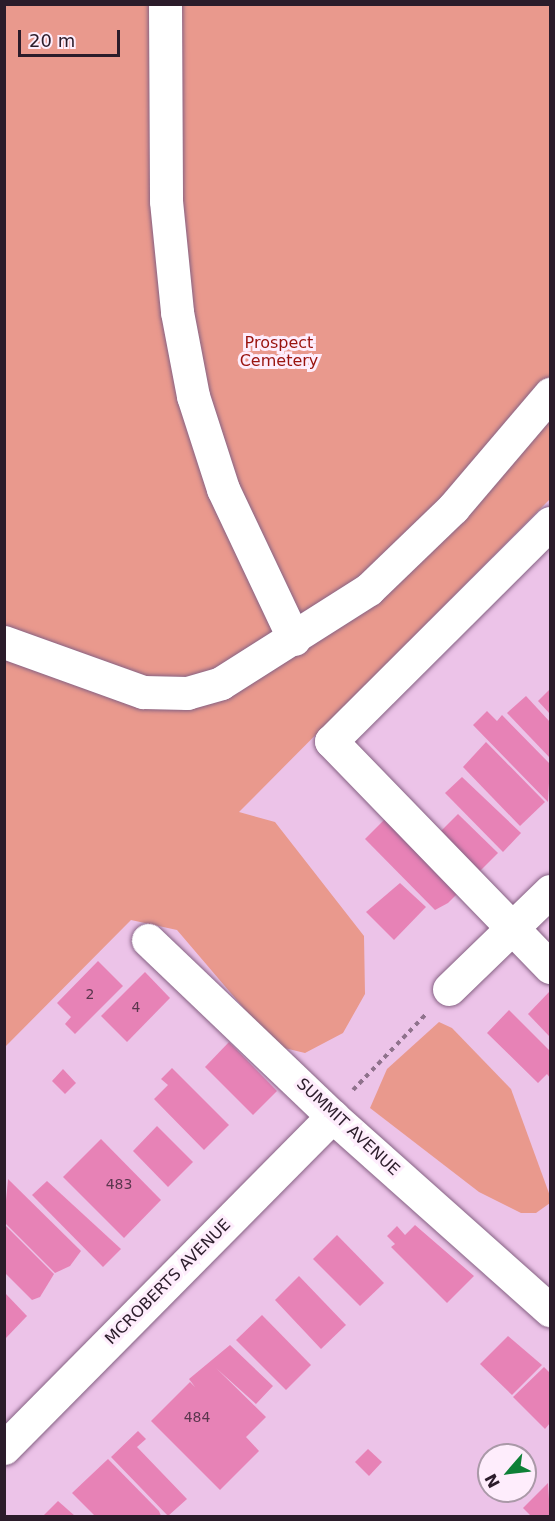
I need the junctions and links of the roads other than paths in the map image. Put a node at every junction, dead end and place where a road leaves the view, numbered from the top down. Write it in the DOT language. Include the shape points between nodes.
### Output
graph roads {
  1 [pos="165,4"];
  2 [pos="550,394"];
  3 [pos="550,524"];
  4 [pos="294,639"];
  5 [pos="4,642"];
  6 [pos="550,891"];
  7 [pos="512,928"];
  8 [pos="148,940"];
  9 [pos="550,967"];
  10 [pos="440,999"];
  11 [pos="339,1107"];
  12 [pos="550,1310"];
  13 [pos="4,1448"];
  1 -- 4 [label="street" via="166,201 177,312 193,396 223,489"];
  2 -- 4 [label="street" via="453,508 369,589"];
  3 -- 7 [label="street" via="332,741"];
  4 -- 5 [label="street" via="221,683 166,694 118,687"];
  6 -- 7 [label="street"];
  7 -- 9 [label="street"];
  7 -- 10 [label="street"];
  8 -- 11 [label="street, SUMMIT AVENUE"];
  11 -- 12 [label="street, SUMMIT AVENUE"];
  11 -- 13 [label="street, MCROBERTS AVENUE"];
}
